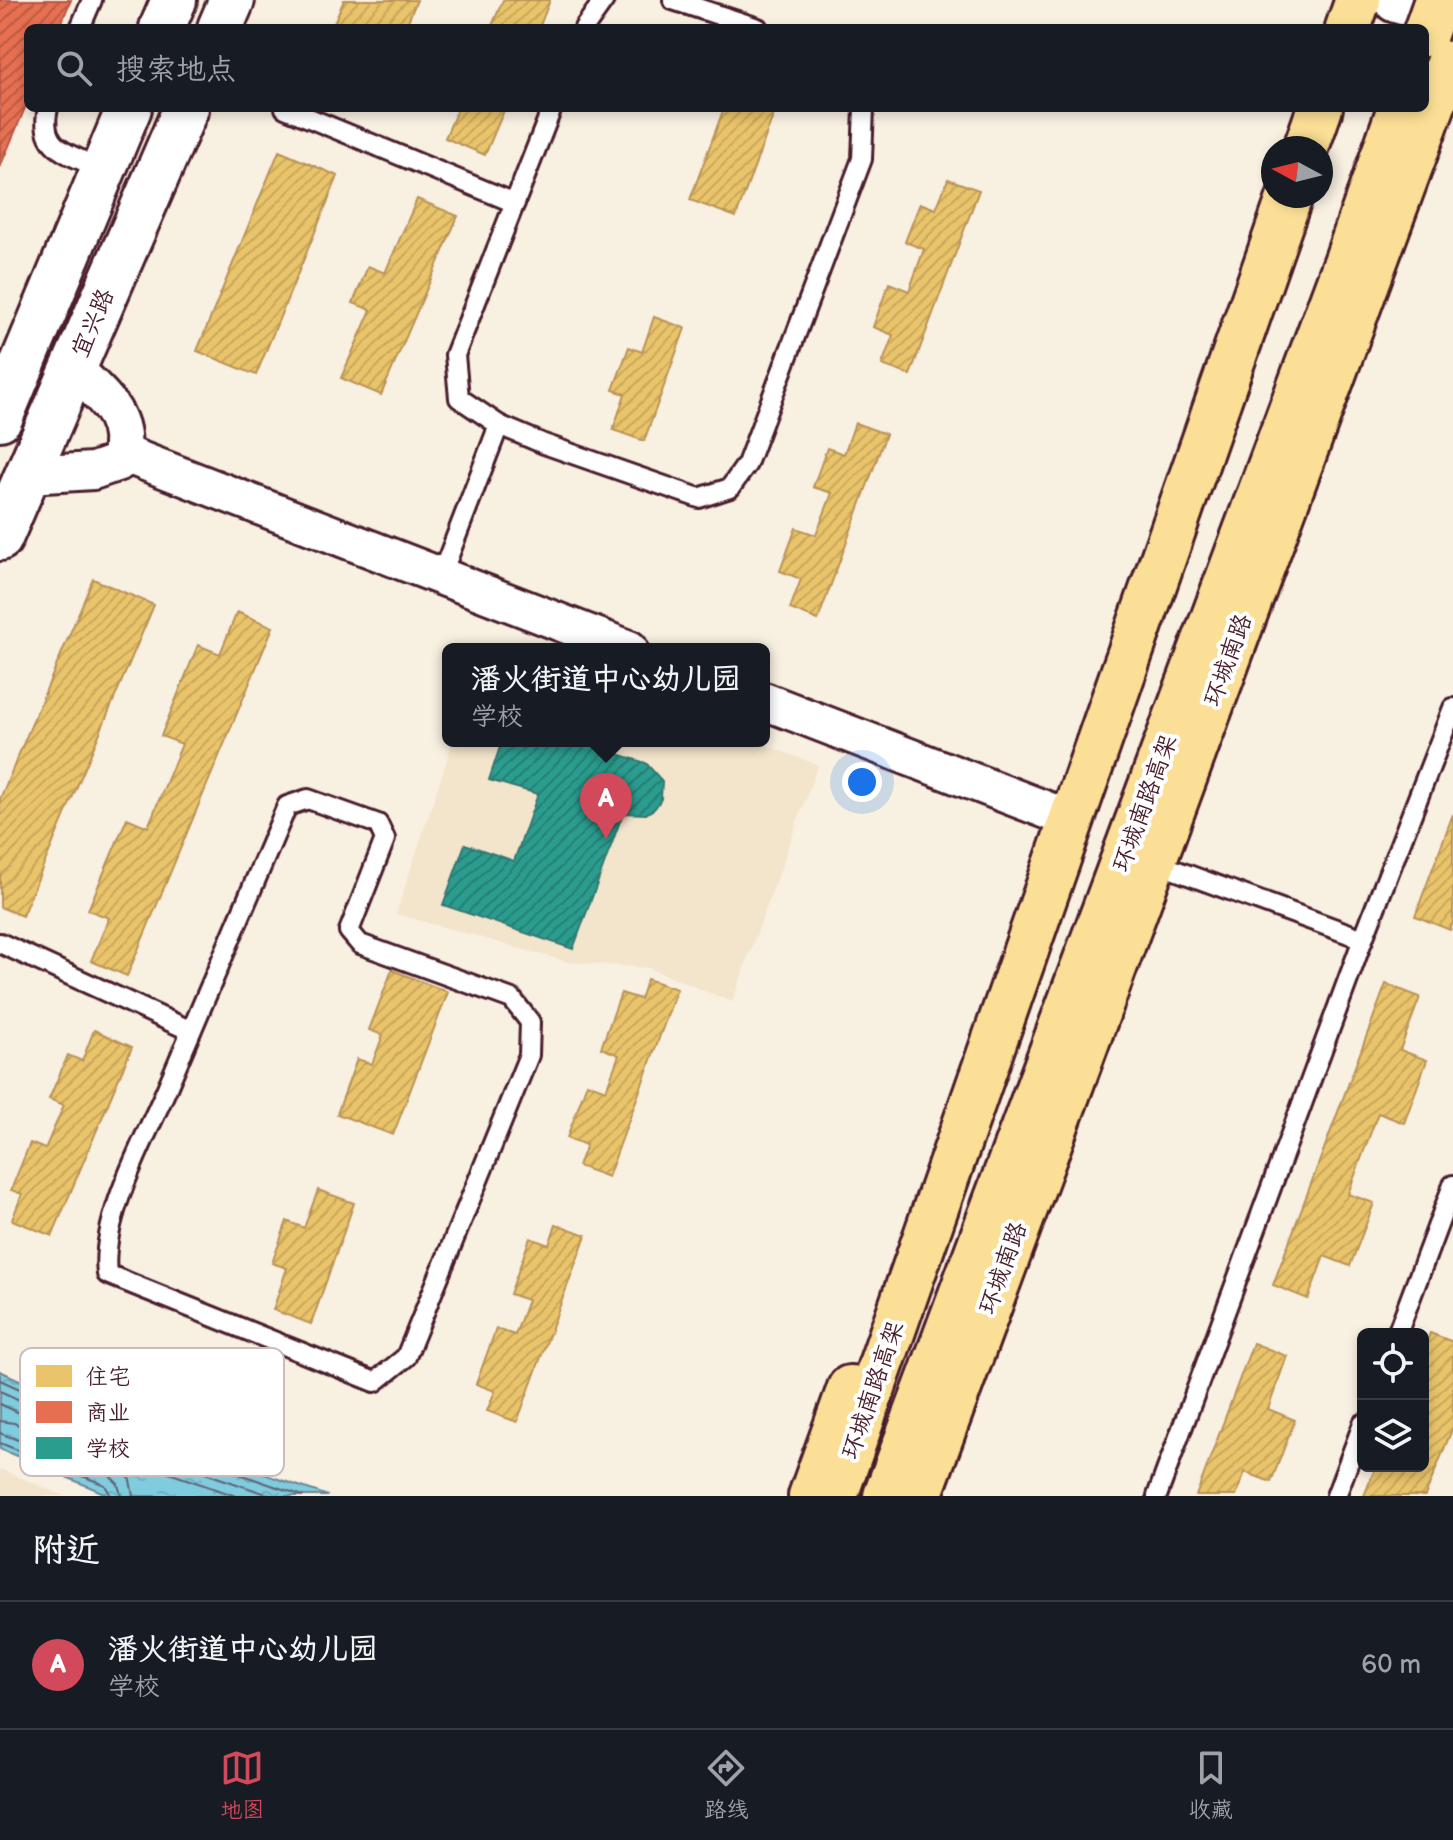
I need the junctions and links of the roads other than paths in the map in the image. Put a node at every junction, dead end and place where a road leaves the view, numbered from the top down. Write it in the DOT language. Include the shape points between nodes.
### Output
graph roads {
  1 [pos="92,0"];
  2 [pos="174,0"];
  3 [pos="232,0"];
  4 [pos="604,0"];
  5 [pos="673,0"];
  6 [pos="1346,0"];
  7 [pos="1358,0"];
  8 [pos="1396,0"];
  9 [pos="1437,0"];
  10 [pos="1453,17"];
  11 [pos="82,24"];
  12 [pos="164,24"];
  13 [pos="222,24"];
  14 [pos="587,24"];
  15 [pos="746,24"];
  16 [pos="1337,24"];
  17 [pos="1349,24"];
  18 [pos="1429,24"];
  19 [pos="1453,50"];
  20 [pos="47,112"];
  21 [pos="127,112"];
  22 [pos="184,112"];
  23 [pos="295,112"];
  24 [pos="550,112"];
  25 [pos="864,112"];
  26 [pos="1307,112"];
  27 [pos="1319,112"];
  28 [pos="1399,112"];
  29 [pos="1298,136"];
  30 [pos="1310,136"];
  31 [pos="103,170"];
  32 [pos="515,203"];
  33 [pos="1273,208"];
  34 [pos="1286,208"];
  35 [pos="74,368"];
  36 [pos="0,418"];
  37 [pos="499,425"];
  38 [pos="122,453"];
  39 [pos="28,475"];
  40 [pos="0,538"];
  41 [pos="441,576"];
  42 [pos="614,643"];
  43 [pos="770,703"];
  44 [pos="1453,708"];
  45 [pos="1057,814"];
  46 [pos="1153,862"];
  47 [pos="1363,939"];
  48 [pos="0,943"];
  49 [pos="191,1031"];
  50 [pos="1453,1185"];
  51 [pos="951,1323"];
  52 [pos="1399,1328"];
  53 [pos="1357,1440"];
  54 [pos="811,1496"];
  55 [pos="835,1496"];
  56 [pos="886,1496"];
  57 [pos="903,1496"];
  58 [pos="919,1496"];
  59 [pos="1157,1496"];
  60 [pos="1336,1496"];
  1 -- 11 [label="lane"];
  2 -- 12 [label="street"];
  3 -- 13 [label="street"];
  4 -- 14 [label="lane"];
  5 -- 15 [label="lane"];
  6 -- 16 [label="main road"];
  7 -- 17 [label="main road"];
  8 -- 10 [label="street"];
  9 -- 18 [label="main road, bridge"];
  19 -- 46 [label="main road, 环城南路"];
  20 -- 31 [label="lane" via="43,128 51,144"];
  21 -- 31 [label="street, 宜兴路"];
  22 -- 35 [label="street, 宜兴路"];
  23 -- 32 [label="lane"];
  24 -- 32 [label="lane"];
  25 -- 37 [label="lane" via="862,159 747,464 730,488 699,498"];
  26 -- 29 [label="main road"];
  27 -- 30 [label="main road"];
  28 -- 51 [label="main road, 环城南路高架"];
  31 -- 36 [label="street, 宜兴路"];
  32 -- 37 [label="lane" via="455,355 459,398"];
  33 -- 45 [label="main road"];
  34 -- 55 [label="main road, 环城南路高架"];
  35 -- 38 [label="street" via="115,411 125,441"];
  35 -- 39 [label="street, 宜兴路"];
  37 -- 41 [label="lane"];
  38 -- 39 [label="street" via="119,462 93,471"];
  38 -- 41 [label="street"];
  39 -- 40 [label="street, 宜兴路"];
  41 -- 42 [label="street"];
  43 -- 45 [label="street"];
  44 -- 47 [label="lane"];
  45 -- 54 [label="main road"];
  46 -- 47 [label="lane"];
  46 -- 58 [label="main road, 环城南路"];
  47 -- 59 [label="lane"];
  48 -- 49 [label="lane"];
  49 -- 49 [label="lane" via="287,806 308,799 378,824 385,839 349,931 360,944 512,999 530,1022 529,1055 406,1357 375,1382 107,1274 117,1207"];
  50 -- 52 [label="lane"];
  51 -- 56 [label="main road, 环城南路高架"];
  51 -- 57 [label="main road"];
  53 -- 60 [label="lane"];
}
